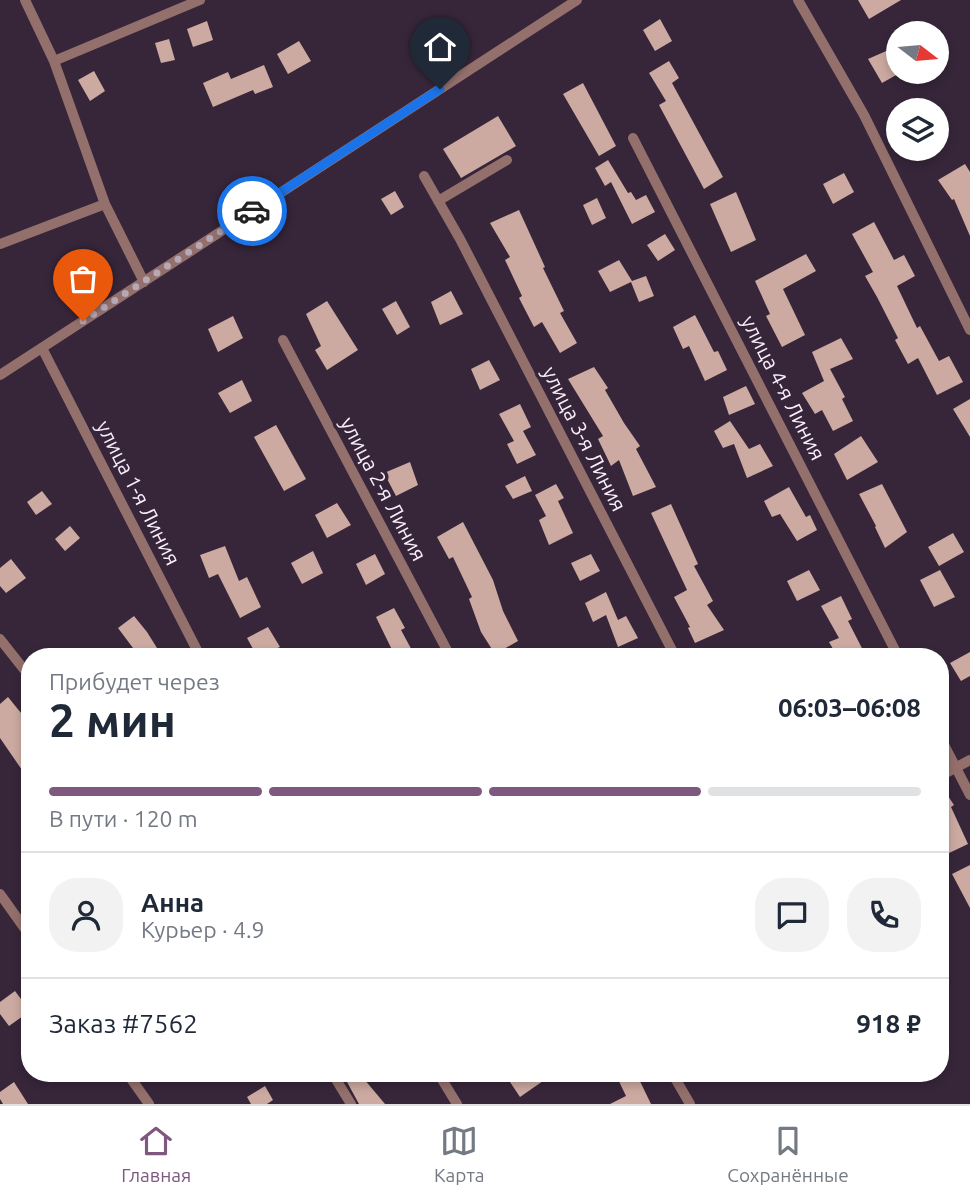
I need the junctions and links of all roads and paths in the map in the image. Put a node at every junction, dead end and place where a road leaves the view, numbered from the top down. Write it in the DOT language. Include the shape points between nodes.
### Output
graph roads {
  1 [pos="25,0"];
  2 [pos="200,0"];
  3 [pos="577,0"];
  4 [pos="798,0"];
  5 [pos="54,61"];
  6 [pos="633,138"];
  7 [pos="507,160"];
  8 [pos="424,176"];
  9 [pos="438,201"];
  10 [pos="105,204"];
  11 [pos="0,244"];
  12 [pos="144,282"];
  13 [pos="970,330"];
  14 [pos="283,340"];
  15 [pos="42,348"];
  16 [pos="0,375"];
  17 [pos="0,639"];
  18 [pos="196,648"];
  19 [pos="446,648"];
  20 [pos="671,648"];
  21 [pos="894,648"];
  22 [pos="21,666"];
  23 [pos="949,754"];
  24 [pos="970,760"];
  25 [pos="956,768"];
  26 [pos="949,772"];
  27 [pos="970,795"];
  28 [pos="0,894"];
  29 [pos="21,923"];
  30 [pos="133,1082"];
  31 [pos="338,1082"];
  32 [pos="444,1082"];
  33 [pos="678,1082"];
  34 [pos="149,1104"];
  35 [pos="351,1104"];
  36 [pos="457,1104"];
  37 [pos="690,1104"];
  1 -- 5 [label="street"];
  2 -- 5 [label="street"];
  3 -- 12 [label="street"];
  4 -- 13 [label="street" via="864,115"];
  5 -- 10 [label="street"];
  6 -- 21 [label="street, улица 4-я Линия"];
  7 -- 9 [label="street"];
  8 -- 9 [label="street, улица 3-я Линия"];
  9 -- 20 [label="street, улица 3-я Линия"];
  10 -- 11 [label="street"];
  10 -- 12 [label="street"];
  12 -- 15 [label="street"];
  14 -- 19 [label="street, улица 2-я Линия"];
  15 -- 16 [label="street"];
  15 -- 18 [label="street, улица 1-я Линия"];
  17 -- 22 [label="street"];
  23 -- 25 [label="street"];
  24 -- 25 [label="street"];
  25 -- 26 [label="street"];
  25 -- 27 [label="street"];
  28 -- 29 [label="street"];
  30 -- 34 [label="street"];
  31 -- 35 [label="street"];
  32 -- 36 [label="street"];
  33 -- 37 [label="street"];
}
